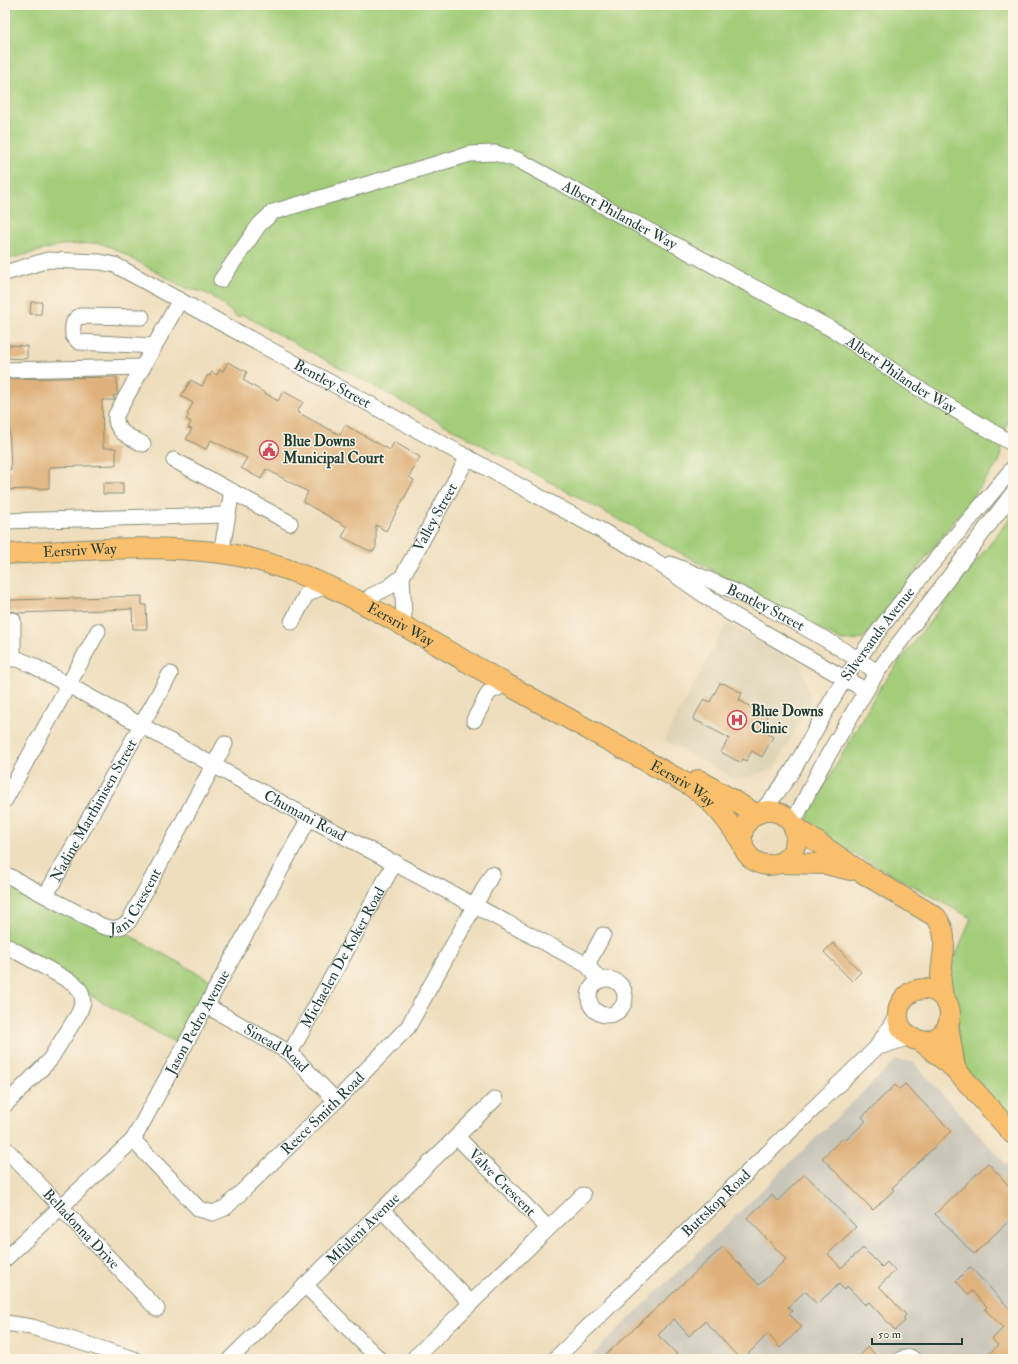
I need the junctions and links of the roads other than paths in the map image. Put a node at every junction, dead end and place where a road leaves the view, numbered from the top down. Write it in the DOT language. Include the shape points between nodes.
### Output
graph roads {
  1 [pos="5,273"];
  2 [pos="221,280"];
  3 [pos="180,300"];
  4 [pos="142,317"];
  5 [pos="154,346"];
  6 [pos="143,366"];
  7 [pos="5,370"];
  8 [pos="143,444"];
  9 [pos="1013,444"];
  10 [pos="468,458"];
  11 [pos="174,460"];
  12 [pos="1013,468"];
  13 [pos="232,491"];
  14 [pos="1013,493"];
  15 [pos="226,515"];
  16 [pos="5,521"];
  17 [pos="290,523"];
  18 [pos="223,543"];
  19 [pos="5,544"];
  20 [pos="5,554"];
  21 [pos="648,556"];
  22 [pos="298,572"];
  23 [pos="402,577"];
  24 [pos="326,585"];
  25 [pos="306,595"];
  26 [pos="739,595"];
  27 [pos="371,596"];
  28 [pos="730,613"];
  29 [pos="404,615"];
  30 [pos="13,620"];
  31 [pos="292,622"];
  32 [pos="98,631"];
  33 [pos="9,659"];
  34 [pos="859,659"];
  35 [pos="481,670"];
  36 [pos="877,672"];
  37 [pos="170,674"];
  38 [pos="845,678"];
  39 [pos="508,684"];
  40 [pos="68,685"];
  41 [pos="865,690"];
  42 [pos="489,692"];
  43 [pos="474,720"];
  44 [pos="141,726"];
  45 [pos="225,744"];
  46 [pos="214,765"];
  47 [pos="5,800"];
  48 [pos="758,813"];
  49 [pos="309,818"];
  50 [pos="794,825"];
  51 [pos="743,844"];
  52 [pos="395,862"];
  53 [pos="780,863"];
  54 [pos="861,872"];
  55 [pos="5,874"];
  56 [pos="492,874"];
  57 [pos="46,895"];
  58 [pos="474,905"];
  59 [pos="603,935"];
  60 [pos="5,946"];
  61 [pos="944,950"];
  62 [pos="587,965"];
  63 [pos="600,980"];
  64 [pos="916,990"];
  65 [pos="943,997"];
  66 [pos="207,1006"];
  67 [pos="898,1014"];
  68 [pos="948,1025"];
  69 [pos="916,1039"];
  70 [pos="876,1048"];
  71 [pos="290,1053"];
  72 [pos="955,1069"];
  73 [pos="495,1099"];
  74 [pos="336,1101"];
  75 [pos="5,1105"];
  76 [pos="1013,1134"];
  77 [pos="457,1137"];
  78 [pos="133,1140"];
  79 [pos="5,1148"];
  80 [pos="583,1194"];
  81 [pos="60,1207"];
  82 [pos="382,1210"];
  83 [pos="548,1228"];
  84 [pos="5,1259"];
  85 [pos="305,1285"];
  86 [pos="471,1303"];
  87 [pos="157,1309"];
  88 [pos="5,1323"];
  89 [pos="134,1359"];
  90 [pos="230,1359"];
  91 [pos="379,1359"];
  92 [pos="413,1359"];
  93 [pos="555,1359"];
  94 [pos="901,1359"];
  95 [pos="913,1359"];
  1 -- 3 [label="street, Bentley Street" via="48,260 100,262 116,265"];
  2 -- 9 [label="street, Albert Philander Way" via="259,225 273,212 470,154 496,153 518,160 837,332 915,386"];
  3 -- 5 [label="street"];
  3 -- 10 [label="street, Bentley Street"];
  4 -- 5 [label="street" via="80,316 73,323 73,336 79,342"];
  5 -- 6 [label="street"];
  6 -- 7 [label="street"];
  6 -- 8 [label="street" via="118,410 116,420 121,431"];
  10 -- 21 [label="street, Bentley Street"];
  10 -- 23 [label="street, Valley Street"];
  11 -- 13 [label="street"];
  12 -- 34 [label="street, Silversands Avenue" via="890,616"];
  13 -- 15 [label="street"];
  13 -- 17 [label="street"];
  14 -- 36 [label="street, Silversands Avenue"];
  15 -- 16 [label="street"];
  15 -- 18 [label="street"];
  18 -- 19 [label="main road, Eersriv Way" via="166,539"];
  18 -- 27 [label="main road, Eersriv Way" via="299,563"];
  20 -- 22 [label="main road, Eersriv Way" via="183,550 222,553"];
  21 -- 26 [label="street, Bentley Street"];
  21 -- 28 [label="street, Bentley Street"];
  22 -- 24 [label="main road, Eersriv Way"];
  22 -- 25 [label="street"];
  23 -- 27 [label="street, Valley Street"];
  23 -- 29 [label="street"];
  24 -- 25 [label="street"];
  24 -- 35 [label="main road, Eersriv Way"];
  25 -- 31 [label="street"];
  26 -- 28 [label="street"];
  26 -- 34 [label="street, Bentley Street"];
  27 -- 29 [label="main road, Eersriv Way"];
  28 -- 38 [label="street, Bentley Street"];
  29 -- 48 [label="main road, Eersriv Way"];
  30 -- 33 [label="street"];
  32 -- 40 [label="street"];
  33 -- 40 [label="street, Chumani Road" via="32,666"];
  34 -- 36 [label="street, Bentley Street"];
  34 -- 38 [label="street, Silversands Avenue"];
  35 -- 39 [label="main road, Eersriv Way"];
  35 -- 42 [label="street"];
  36 -- 41 [label="street, Silversands Avenue"];
  37 -- 44 [label="street, Nadine Marthinisen Street"];
  38 -- 41 [label="street, Bentley Street"];
  38 -- 48 [label="street, Silversands Avenue" via="782,788"];
  39 -- 42 [label="street"];
  39 -- 51 [label="main road, Eersriv Way" via="703,794 724,815"];
  40 -- 44 [label="street, Chumani Road"];
  40 -- 47 [label="street"];
  41 -- 50 [label="street, Silversands Avenue" via="821,767"];
  42 -- 43 [label="street"];
  44 -- 46 [label="street, Chumani Road"];
  44 -- 57 [label="street, Nadine Marthinisen Street"];
  45 -- 46 [label="street, Jani Crescent"];
  46 -- 49 [label="street, Chumani Road"];
  46 -- 57 [label="street, Jani Crescent" via="129,921 124,925 110,929 102,926"];
  48 -- 50 [label="main road" via="768,810 780,812"];
  48 -- 51 [label="main road" via="750,818 744,828"];
  49 -- 52 [label="street, Chumani Road"];
  49 -- 66 [label="street, Jason Pedro Avenue"];
  50 -- 53 [label="main road" via="797,835 795,848 788,858"];
  50 -- 54 [label="main road"];
  51 -- 53 [label="main road" via="747,853 757,862 767,865"];
  52 -- 58 [label="street, Chumani Road"];
  52 -- 71 [label="street, Michaelen De Koker Road"];
  53 -- 54 [label="main road" via="826,864"];
  54 -- 61 [label="main road" via="936,917 942,924 945,936"];
  55 -- 57 [label="street, Jani Crescent"];
  56 -- 58 [label="street, Reece Smith Road"];
  58 -- 62 [label="street, Chumani Road"];
  58 -- 74 [label="street, Reece Smith Road" via="408,1027"];
  59 -- 62 [label="street"];
  60 -- 75 [label="street" via="75,984 81,992 83,1002 50,1061"];
  61 -- 64 [label="main road"];
  61 -- 65 [label="main road" via="941,976"];
  62 -- 63 [label="street, Chumani Road"];
  64 -- 65 [label="main road" via="932,991"];
  64 -- 67 [label="main road" via="903,999"];
  65 -- 68 [label="main road" via="950,1012"];
  66 -- 71 [label="street, Sinead Road"];
  66 -- 78 [label="street, Jason Pedro Avenue"];
  67 -- 69 [label="main road" via="900,1026"];
  67 -- 70 [label="street, Buttskop Road"];
  68 -- 69 [label="main road" via="937,1038"];
  68 -- 72 [label="main road"];
  69 -- 70 [label="street, Buttskop Road"];
  69 -- 72 [label="main road"];
  70 -- 93 [label="street, Buttskop Road"];
  71 -- 74 [label="street, Sinead Road"];
  72 -- 76 [label="main road"];
  73 -- 77 [label="street, Mfuleni Avenue"];
  74 -- 78 [label="street, Reece Smith Road" via="225,1208 212,1213 193,1204"];
  77 -- 82 [label="street, Mfuleni Avenue"];
  77 -- 83 [label="street, Valve Crescent"];
  78 -- 81 [label="street, Jason Pedro Avenue"];
  79 -- 81 [label="street, Belladonna Drive"];
  80 -- 83 [label="street, Valve Crescent"];
  81 -- 84 [label="street, Jason Pedro Avenue"];
  81 -- 87 [label="street, Belladonna Drive"];
  82 -- 85 [label="street, Mfuleni Avenue"];
  82 -- 86 [label="street"];
  83 -- 86 [label="street, Valve Crescent"];
  85 -- 90 [label="street, Mfuleni Avenue"];
  85 -- 91 [label="street"];
  86 -- 92 [label="street, Valve Crescent"];
  88 -- 89 [label="street" via="32,1327"];
  94 -- 95 [label="street"];
}
